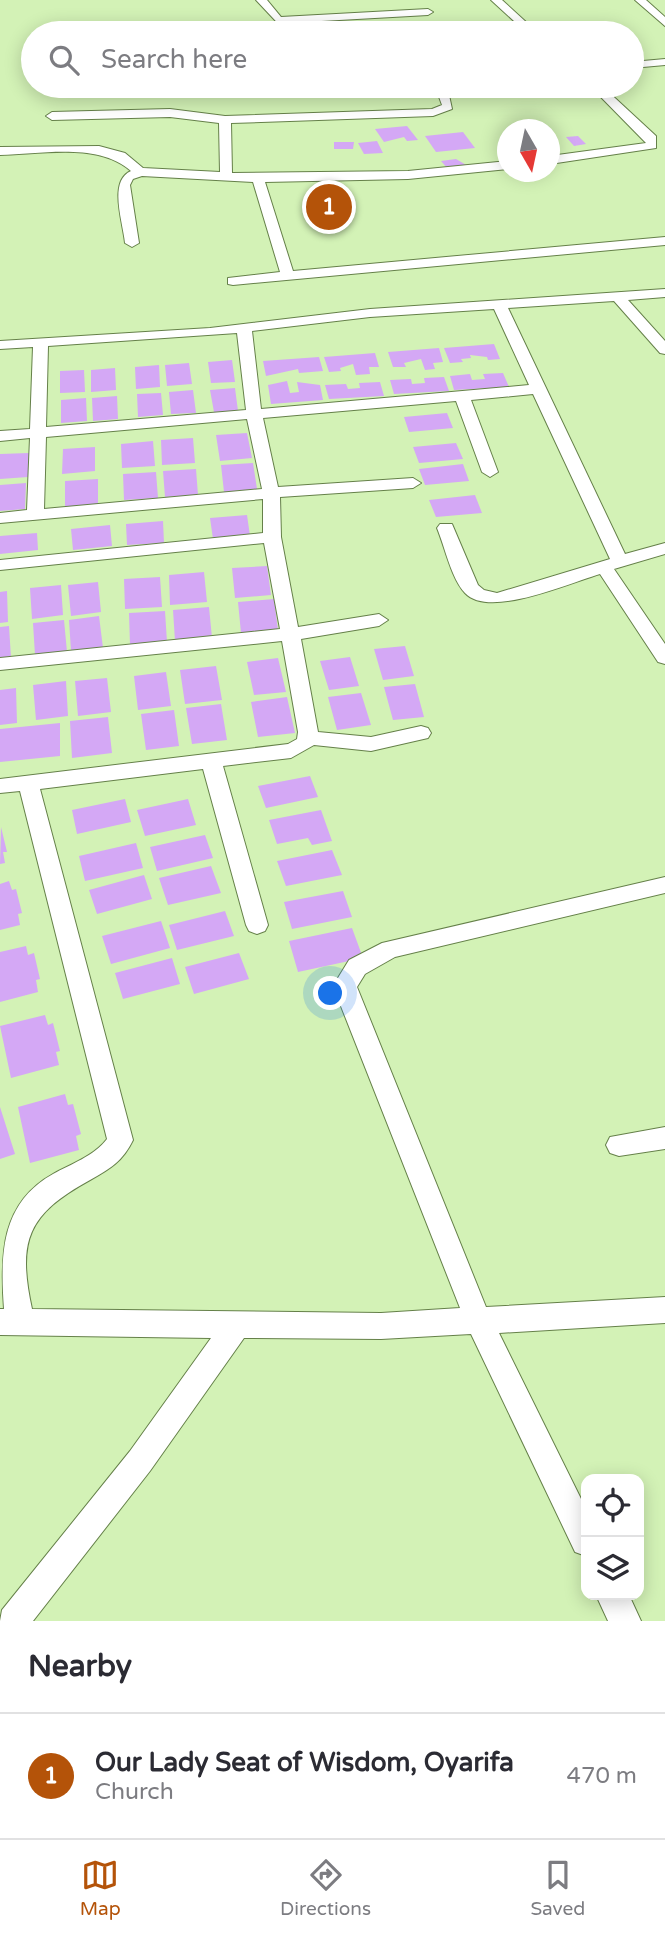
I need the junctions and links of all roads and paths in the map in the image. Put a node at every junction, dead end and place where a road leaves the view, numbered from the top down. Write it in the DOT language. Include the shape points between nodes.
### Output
graph roads {
  1 [pos="261,0"];
  2 [pos="496,0"];
  3 [pos="640,0"];
  4 [pos="428,12"];
  5 [pos="279,20"];
  6 [pos="520,21"];
  7 [pos="665,23"];
  8 [pos="665,62"];
  9 [pos="644,64"];
  10 [pos="447,98"];
  11 [pos="609,98"];
  12 [pos="52,116"];
  13 [pos="225,120"];
  14 [pos="0,151"];
  15 [pos="560,159"];
  16 [pos="497,165"];
  17 [pos="140,172"];
  18 [pos="226,176"];
  19 [pos="258,178"];
  20 [pos="665,241"];
  21 [pos="132,243"];
  22 [pos="288,277"];
  23 [pos="233,281"];
  24 [pos="665,293"];
  25 [pos="618,297"];
  26 [pos="498,303"];
  27 [pos="244,330"];
  28 [pos="41,342"];
  29 [pos="0,345"];
  30 [pos="665,350"];
  31 [pos="540,389"];
  32 [pos="463,398"];
  33 [pos="254,415"];
  34 [pos="38,433"];
  35 [pos="0,436"];
  36 [pos="490,472"];
  37 [pos="413,483"];
  38 [pos="271,494"];
  39 [pos="34,514"];
  40 [pos="0,518"];
  41 [pos="446,528"];
  42 [pos="272,537"];
  43 [pos="665,548"];
  44 [pos="0,565"];
  45 [pos="612,565"];
  46 [pos="379,620"];
  47 [pos="291,634"];
  48 [pos="665,658"];
  49 [pos="0,664"];
  50 [pos="421,733"];
  51 [pos="309,738"];
  52 [pos="211,761"];
  53 [pos="28,783"];
  54 [pos="0,786"];
  55 [pos="665,885"];
  56 [pos="257,925"];
  57 [pos="665,1138"];
  58 [pos="620,1145"];
  59 [pos="665,1310"];
  60 [pos="478,1320"];
  61 [pos="10,1322"];
  62 [pos="237,1325"];
  63 [pos="584,1537"];
  64 [pos="614,1600"];
  65 [pos="13,1621"];
  66 [pos="625,1621"];
  1 -- 5 [label="street"];
  2 -- 6 [label="street"];
  3 -- 7 [label="street"];
  4 -- 5 [label="street"];
  8 -- 9 [label="street"];
  10 -- 13 [label="street" via="448,107 443,111"];
  11 -- 15 [label="street" via="652,139 652,145"];
  12 -- 13 [label="street" via="170,113"];
  13 -- 18 [label="street"];
  14 -- 17 [label="street" via="99,150 121,156"];
  16 -- 19 [label="street" via="408,175"];
  17 -- 18 [label="street"];
  17 -- 21 [label="street" via="128,177 124,185"];
  18 -- 19 [label="street"];
  19 -- 22 [label="street"];
  20 -- 22 [label="street"];
  22 -- 23 [label="street"];
  24 -- 25 [label="street"];
  25 -- 26 [label="street"];
  25 -- 30 [label="street"];
  26 -- 27 [label="street" via="370,313"];
  26 -- 31 [label="street"];
  27 -- 28 [label="street"];
  27 -- 33 [label="street"];
  28 -- 29 [label="street"];
  28 -- 34 [label="street"];
  31 -- 32 [label="street"];
  31 -- 45 [label="street"];
  32 -- 33 [label="street"];
  32 -- 36 [label="street"];
  33 -- 34 [label="street"];
  33 -- 38 [label="street"];
  34 -- 35 [label="street"];
  34 -- 39 [label="street"];
  37 -- 38 [label="street"];
  38 -- 39 [label="street"];
  38 -- 42 [label="street"];
  39 -- 40 [label="street"];
  41 -- 45 [label="street" via="470,588 478,596 497,599"];
  42 -- 44 [label="street"];
  42 -- 47 [label="street"];
  43 -- 45 [label="street"];
  45 -- 48 [label="street"];
  46 -- 47 [label="street"];
  47 -- 49 [label="street"];
  47 -- 51 [label="street"];
  50 -- 51 [label="street" via="371,744"];
  51 -- 52 [label="street" via="291,751"];
  52 -- 53 [label="street"];
  52 -- 56 [label="street"];
  53 -- 54 [label="street"];
  53 -- 61 [label="street" via="120,1140 106,1159 39,1195 18,1224 10,1250"];
  55 -- 60 [label="street" via="390,949 357,967 345,986"];
  57 -- 58 [label="street"];
  59 -- 60 [label="street"];
  60 -- 62 [label="street" via="381,1326"];
  60 -- 63 [label="street"];
  61 -- 62 [label="street"];
  62 -- 65 [label="street" via="140,1461"];
  64 -- 66 [label="street"];
}
